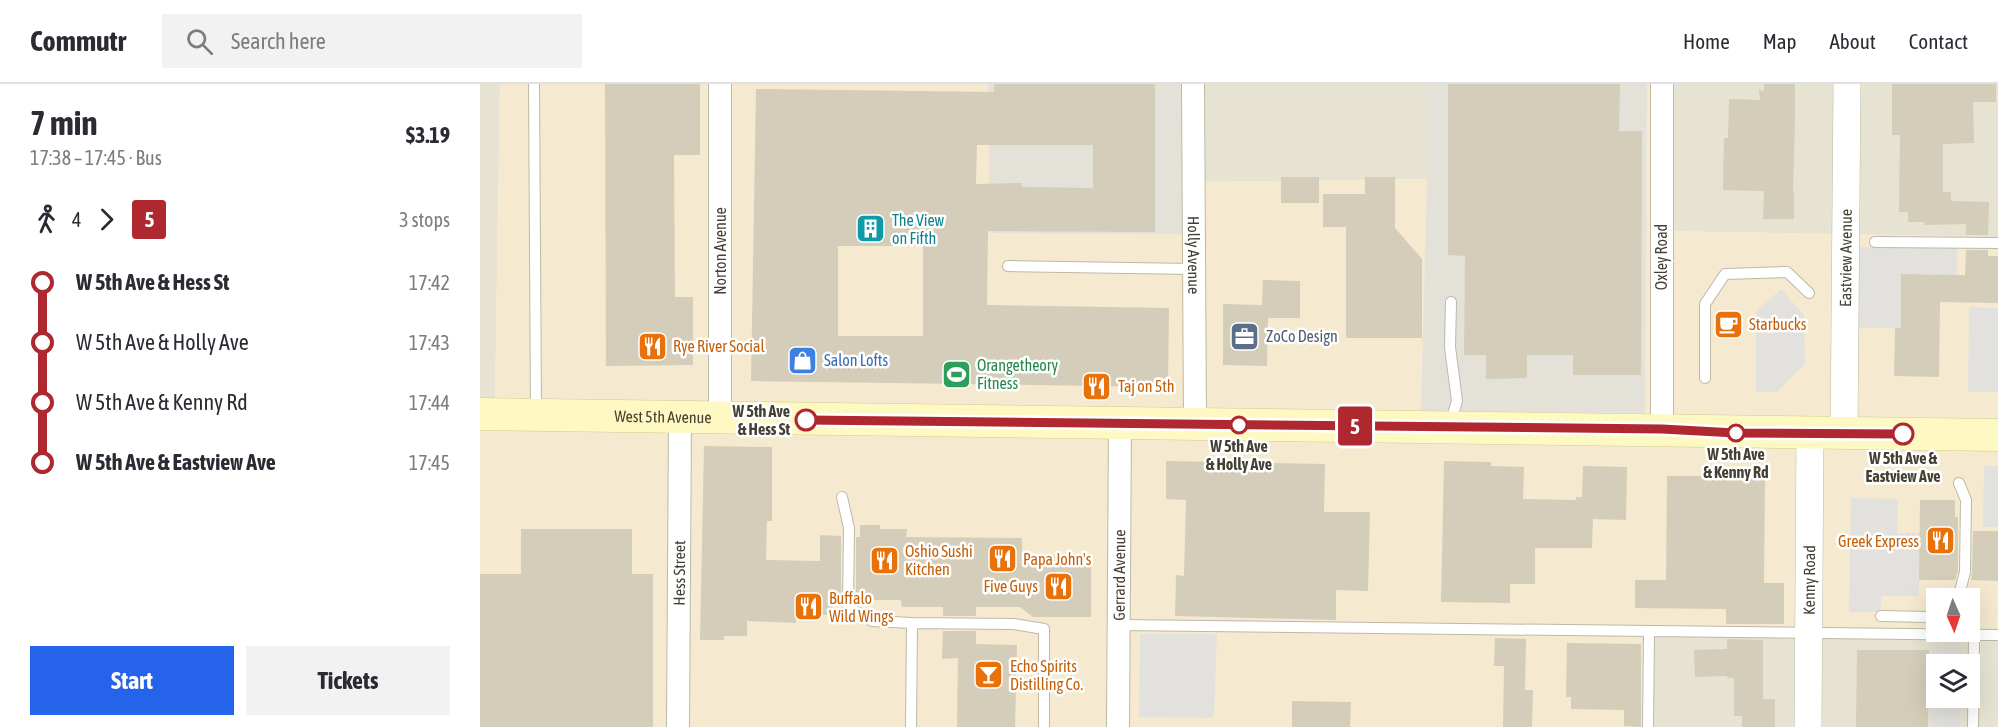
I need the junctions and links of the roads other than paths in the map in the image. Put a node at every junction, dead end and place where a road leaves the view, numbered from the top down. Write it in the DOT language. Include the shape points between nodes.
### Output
graph roads {
  1 [pos="534,84"];
  2 [pos="720,84"];
  3 [pos="1193,84"];
  4 [pos="1662,84"];
  5 [pos="1847,84"];
  6 [pos="1875,242"];
  7 [pos="1998,243"];
  8 [pos="1008,266"];
  9 [pos="1194,269"];
  10 [pos="1809,293"];
  11 [pos="1451,302"];
  12 [pos="1705,378"];
  13 [pos="480,414"];
  14 [pos="536,415"];
  15 [pos="680,418"];
  16 [pos="720,419"];
  17 [pos="1120,424"];
  18 [pos="1195,425"];
  19 [pos="1449,427"];
  20 [pos="1662,429"];
  21 [pos="1810,433"];
  22 [pos="1844,434"];
  23 [pos="1998,435"];
  24 [pos="1959,483"];
  25 [pos="842,497"];
  26 [pos="1961,588"];
  27 [pos="1881,616"];
  28 [pos="1926,617"];
  29 [pos="912,623"];
  30 [pos="1118,625"];
  31 [pos="1649,631"];
  32 [pos="1809,633"];
  33 [pos="1926,634"];
  34 [pos="1980,635"];
  35 [pos="1998,636"];
  36 [pos="1974,642"];
  37 [pos="678,727"];
  38 [pos="911,727"];
  39 [pos="1044,727"];
  40 [pos="1118,727"];
  41 [pos="1648,727"];
  42 [pos="1808,727"];
  43 [pos="1972,727"];
  1 -- 14 [label="lane"];
  2 -- 16 [label="street, Norton Avenue"];
  3 -- 9 [label="street, Holly Avenue"];
  4 -- 20 [label="street, Oxley Road"];
  5 -- 22 [label="street, Eastview Avenue"];
  6 -- 7 [label="lane"];
  8 -- 9 [label="lane"];
  9 -- 18 [label="street, Holly Avenue"];
  10 -- 12 [label="lane" via="1787,272 1725,274 1705,304"];
  11 -- 19 [label="lane" via="1450,347 1457,401"];
  13 -- 14 [label="main road, West 5th Avenue"];
  14 -- 15 [label="main road, West 5th Avenue"];
  15 -- 16 [label="main road, West 5th Avenue"];
  15 -- 37 [label="street, Hess Street"];
  16 -- 17 [label="main road, West 5th Avenue"];
  17 -- 18 [label="main road, West 5th Avenue"];
  17 -- 30 [label="street, Gerrard Avenue"];
  18 -- 19 [label="main road, West 5th Avenue"];
  19 -- 20 [label="main road, West 5th Avenue"];
  20 -- 21 [label="main road, West 5th Avenue"];
  21 -- 22 [label="main road, West 5th Avenue"];
  21 -- 32 [label="street, Kenny Road"];
  22 -- 23 [label="main road, West 5th Avenue"];
  24 -- 26 [label="lane" via="1966,501 1965,572"];
  25 -- 29 [label="lane" via="849,528 848,607 872,621"];
  27 -- 28 [label="lane"];
  29 -- 38 [label="lane"];
  29 -- 39 [label="lane" via="1014,624 1044,629"];
  30 -- 31 [label="lane"];
  30 -- 40 [label="street, Gerrard Avenue"];
  31 -- 32 [label="lane"];
  31 -- 41 [label="lane"];
  32 -- 33 [label="lane"];
  32 -- 42 [label="street, Kenny Road"];
  34 -- 35 [label="lane"];
  36 -- 43 [label="lane"];
}
